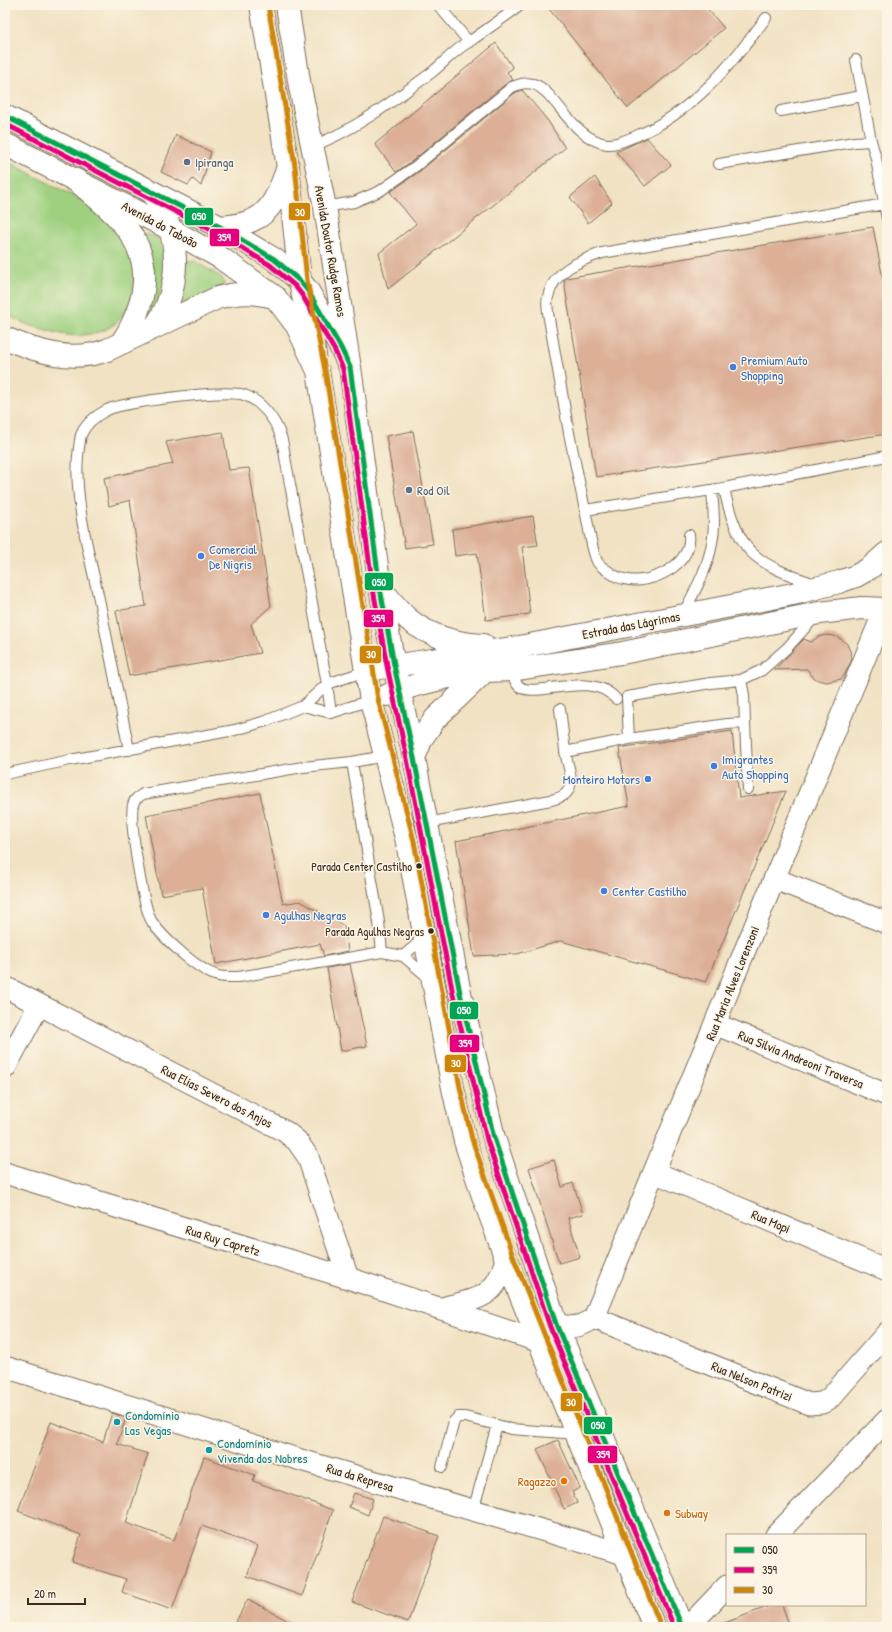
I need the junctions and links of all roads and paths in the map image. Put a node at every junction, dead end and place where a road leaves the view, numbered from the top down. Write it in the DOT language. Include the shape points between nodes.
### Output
graph roads {
  1 [pos="261,5"];
  2 [pos="287,5"];
  3 [pos="438,5"];
  4 [pos="521,5"];
  5 [pos="766,18"];
  6 [pos="469,42"];
  7 [pos="856,60"];
  8 [pos="862,96"];
  9 [pos="781,111"];
  10 [pos="5,116"];
  11 [pos="871,141"];
  12 [pos="5,144"];
  13 [pos="312,146"];
  14 [pos="287,159"];
  15 [pos="719,164"];
  16 [pos="76,180"];
  17 [pos="153,193"];
  18 [pos="884,204"];
  19 [pos="325,207"];
  20 [pos="887,219"];
  21 [pos="220,227"];
  22 [pos="170,229"];
  23 [pos="300,281"];
  24 [pos="275,297"];
  25 [pos="154,328"];
  26 [pos="5,338"];
  27 [pos="122,342"];
  28 [pos="350,367"];
  29 [pos="318,371"];
  30 [pos="887,456"];
  31 [pos="724,488"];
  32 [pos="712,490"];
  33 [pos="585,510"];
  34 [pos="689,535"];
  35 [pos="887,553"];
  36 [pos="879,568"];
  37 [pos="823,586"];
  38 [pos="380,588"];
  39 [pos="886,609"];
  40 [pos="819,613"];
  41 [pos="683,614"];
  42 [pos="519,647"];
  43 [pos="394,665"];
  44 [pos="512,670"];
  45 [pos="366,671"];
  46 [pos="485,671"];
  47 [pos="741,680"];
  48 [pos="327,684"];
  49 [pos="400,690"];
  50 [pos="616,699"];
  51 [pos="371,700"];
  52 [pos="303,706"];
  53 [pos="560,709"];
  54 [pos="330,713"];
  55 [pos="745,723"];
  56 [pos="629,739"];
  57 [pos="129,750"];
  58 [pos="565,752"];
  59 [pos="385,756"];
  60 [pos="414,758"];
  61 [pos="352,762"];
  62 [pos="5,774"];
  63 [pos="748,788"];
  64 [pos="438,821"];
  65 [pos="775,879"];
  66 [pos="887,923"];
  67 [pos="424,938"];
  68 [pos="382,952"];
  69 [pos="403,956"];
  70 [pos="433,981"];
  71 [pos="5,987"];
  72 [pos="39,1005"];
  73 [pos="715,1024"];
  74 [pos="5,1068"];
  75 [pos="887,1095"];
  76 [pos="654,1172"];
  77 [pos="5,1173"];
  78 [pos="506,1259"];
  79 [pos="887,1270"];
  80 [pos="348,1278"];
  81 [pos="442,1308"];
  82 [pos="594,1318"];
  83 [pos="556,1324"];
  84 [pos="887,1333"];
  85 [pos="538,1341"];
  86 [pos="5,1367"];
  87 [pos="887,1420"];
  88 [pos="497,1425"];
  89 [pos="577,1434"];
  90 [pos="442,1466"];
  91 [pos="473,1511"];
  92 [pos="777,1534"];
  93 [pos="624,1554"];
  94 [pos="726,1587"];
  95 [pos="654,1627"];
  96 [pos="682,1627"];
  97 [pos="688,1627"];
  1 -- 14 [label="main road"];
  2 -- 13 [label="main road, Avenida Doutor Rudge Ramos"];
  3 -- 6 [label="lane"];
  4 -- 6 [label="lane"];
  5 -- 19 [label="lane" via="739,54 679,112 622,142 608,144 592,139 543,90 534,84 523,83 512,87 416,166 380,191 354,202"];
  6 -- 13 [label="lane" via="458,48 432,72 372,114 330,140"];
  7 -- 8 [label="lane"];
  8 -- 9 [label="lane"];
  8 -- 11 [label="lane"];
  10 -- 17 [label="main road, Avenida do Taboão"];
  11 -- 15 [label="lane"];
  11 -- 18 [label="lane"];
  12 -- 16 [label="main road, Avenida do Taboão"];
  13 -- 14 [label="main road"];
  13 -- 19 [label="main road, Avenida Doutor Rudge Ramos"];
  14 -- 21 [label="main road" via="278,193 264,213 253,220"];
  14 -- 23 [label="main road"];
  16 -- 22 [label="main road, Avenida do Taboão"];
  16 -- 27 [label="main road" via="118,217 142,256 145,272 144,289 136,317"];
  17 -- 21 [label="main road, Avenida do Taboão"];
  17 -- 22 [label="main road"];
  18 -- 20 [label="lane"];
  18 -- 33 [label="lane" via="602,253 563,271 547,298 548,313"];
  19 -- 28 [label="main road, Avenida Doutor Rudge Ramos"];
  21 -- 23 [label="main road, Avenida do Taboão" via="274,259"];
  22 -- 24 [label="main road, Avenida do Taboão" via="221,258"];
  22 -- 25 [label="main road" via="174,251 173,287 168,305"];
  23 -- 28 [label="main road, Avenida do Taboão"];
  23 -- 29 [label="main road"];
  24 -- 25 [label="main road" via="252,292 229,294"];
  24 -- 29 [label="main road, Avenida do Taboão" via="297,326"];
  25 -- 27 [label="main road"];
  26 -- 27 [label="main road" via="43,352 73,356 100,353"];
  28 -- 38 [label="main road, Avenida Doutor Rudge Ramos"];
  29 -- 45 [label="main road"];
  30 -- 31 [label="lane"];
  31 -- 32 [label="lane"];
  31 -- 37 [label="lane" via="734,522 746,547 763,561 790,576"];
  32 -- 33 [label="lane"];
  32 -- 41 [label="lane" via="713,542 706,568"];
  33 -- 34 [label="lane" via="598,563 617,577 626,580 643,580 665,573 676,565 684,554"];
  35 -- 36 [label="main road, Estrada das Lágrimas"];
  36 -- 37 [label="main road, Estrada das Lágrimas"];
  37 -- 41 [label="main road, Estrada das Lágrimas"];
  38 -- 42 [label="main road" via="407,618 421,629 435,635 468,644"];
  38 -- 43 [label="main road, Avenida Doutor Rudge Ramos"];
  39 -- 40 [label="main road, Estrada das Lágrimas" via="862,608"];
  39 -- 65 [label="street, Rua Maria Alves Lorenzoni"];
  40 -- 44 [label="main road, Estrada das Lágrimas" via="622,653"];
  40 -- 47 [label="lane" via="787,648 762,670"];
  41 -- 42 [label="main road, Estrada das Lágrimas"];
  42 -- 43 [label="main road, Estrada das Lágrimas"];
  43 -- 45 [label="main road, Estrada das Lágrimas"];
  43 -- 49 [label="main road, Avenida Doutor Rudge Ramos"];
  44 -- 46 [label="main road, Estrada das Lágrimas"];
  44 -- 50 [label="lane" via="516,684 522,689 595,685 605,689"];
  45 -- 48 [label="lane"];
  45 -- 51 [label="main road"];
  46 -- 49 [label="main road, Estrada das Lágrimas" via="416,684"];
  46 -- 60 [label="main road" via="435,719 422,738"];
  47 -- 55 [label="lane"];
  47 -- 56 [label="lane" via="626,697"];
  48 -- 52 [label="lane"];
  48 -- 54 [label="lane"];
  48 -- 57 [label="lane" via="280,434 271,417 259,404 244,395 231,393 138,402 108,410 91,419 81,435 77,462 78,480 86,536"];
  49 -- 51 [label="main road, Estrada das Lágrimas"];
  49 -- 60 [label="main road, Avenida Doutor Rudge Ramos"];
  51 -- 54 [label="lane"];
  51 -- 59 [label="main road"];
  52 -- 54 [label="lane"];
  52 -- 57 [label="lane" via="235,730"];
  53 -- 58 [label="lane"];
  55 -- 56 [label="lane"];
  55 -- 63 [label="lane"];
  56 -- 58 [label="lane"];
  57 -- 62 [label="lane"];
  58 -- 64 [label="lane" via="571,783 563,796"];
  59 -- 61 [label="lane"];
  59 -- 67 [label="main road" via="407,842"];
  60 -- 83 [label="main road, Avenida Doutor Rudge Ramos" via="460,993 494,1138"];
  61 -- 68 [label="lane"];
  61 -- 68 [label="lane" via="303,767 143,794 133,803 134,838 144,901 152,920 173,945 215,975 239,977"];
  65 -- 66 [label="street"];
  65 -- 73 [label="street, Rua Maria Alves Lorenzoni"];
  67 -- 69 [label="lane"];
  67 -- 70 [label="main road"];
  68 -- 69 [label="lane"];
  69 -- 70 [label="lane"];
  70 -- 78 [label="main road" via="465,1141"];
  71 -- 72 [label="street, Rua Elias Severo dos Anjos"];
  72 -- 74 [label="street"];
  72 -- 80 [label="street, Rua Elias Severo dos Anjos" via="286,1132 297,1141 308,1157"];
  73 -- 75 [label="street, Rua Silvia Andreoni Traversa"];
  73 -- 76 [label="street, Rua Maria Alves Lorenzoni"];
  76 -- 79 [label="street, Rua Mopi"];
  76 -- 82 [label="street, Rua Maria Alves Lorenzoni"];
  77 -- 80 [label="street, Rua Ruy Capretz"];
  78 -- 81 [label="street" via="502,1275 494,1287 481,1297"];
  78 -- 85 [label="main road"];
  80 -- 81 [label="street, Rua Ruy Capretz"];
  81 -- 85 [label="street, Rua Ruy Capretz"];
  82 -- 83 [label="street" via="572,1328"];
  82 -- 84 [label="street, Rua Nelson Patrizi" via="808,1404 822,1403 830,1398"];
  83 -- 96 [label="main road, Avenida Doutor Rudge Ramos"];
  85 -- 89 [label="main road"];
  86 -- 91 [label="street, Rua da Represa"];
  87 -- 92 [label="street"];
  88 -- 89 [label="lane" via="511,1429"];
  88 -- 90 [label="lane" via="458,1417 454,1421"];
  88 -- 91 [label="lane"];
  89 -- 93 [label="main road"];
  91 -- 93 [label="street, Rua da Represa"];
  93 -- 95 [label="main road"];
  94 -- 97 [label="street"];
}
